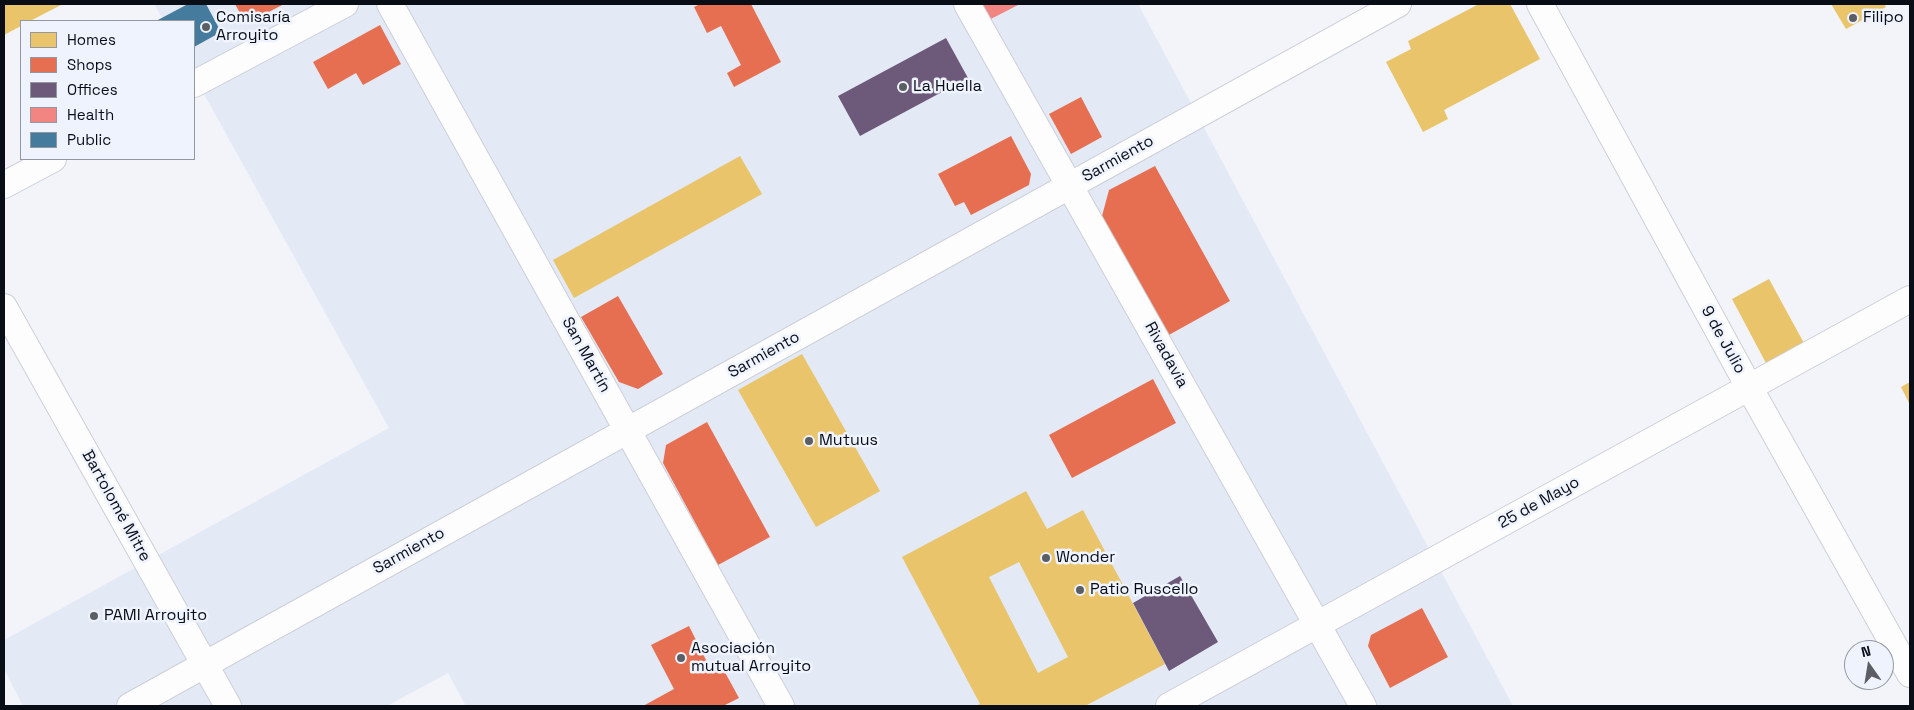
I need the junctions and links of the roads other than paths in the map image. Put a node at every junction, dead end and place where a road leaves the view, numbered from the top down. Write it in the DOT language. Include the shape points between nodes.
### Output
graph roads {
  1 [pos="345,4"];
  2 [pos="375,4"];
  3 [pos="382,4"];
  4 [pos="390,4"];
  5 [pos="967,4"];
  6 [pos="1398,4"];
  7 [pos="1540,4"];
  8 [pos="195,83"];
  9 [pos="51,160"];
  10 [pos="4,185"];
  11 [pos="1070,185"];
  12 [pos="1910,299"];
  13 [pos="4,307"];
  14 [pos="1749,387"];
  15 [pos="628,430"];
  16 [pos="1318,625"];
  17 [pos="205,665"];
  18 [pos="1910,674"];
  19 [pos="130,706"];
  20 [pos="228,706"];
  21 [pos="781,706"];
  22 [pos="1169,706"];
  23 [pos="1363,706"];
  1 -- 8 [label="street"];
  2 -- 3 [label="street"];
  4 -- 15 [label="street, San Martín"];
  5 -- 11 [label="street, Rivadavia"];
  6 -- 11 [label="street, Sarmiento"];
  7 -- 14 [label="street, 9 de Julio"];
  9 -- 10 [label="street"];
  11 -- 15 [label="street, Sarmiento"];
  11 -- 16 [label="street, Rivadavia"];
  12 -- 14 [label="street, 25 de Mayo"];
  13 -- 17 [label="street, Bartolomé Mitre"];
  14 -- 16 [label="street, 25 de Mayo"];
  14 -- 18 [label="street, 9 de Julio"];
  15 -- 17 [label="street, Sarmiento"];
  15 -- 21 [label="street, San Martín"];
  16 -- 22 [label="street, 25 de Mayo"];
  16 -- 23 [label="street, Rivadavia"];
  17 -- 19 [label="street, Sarmiento"];
  17 -- 20 [label="street, Bartolomé Mitre"];
}
